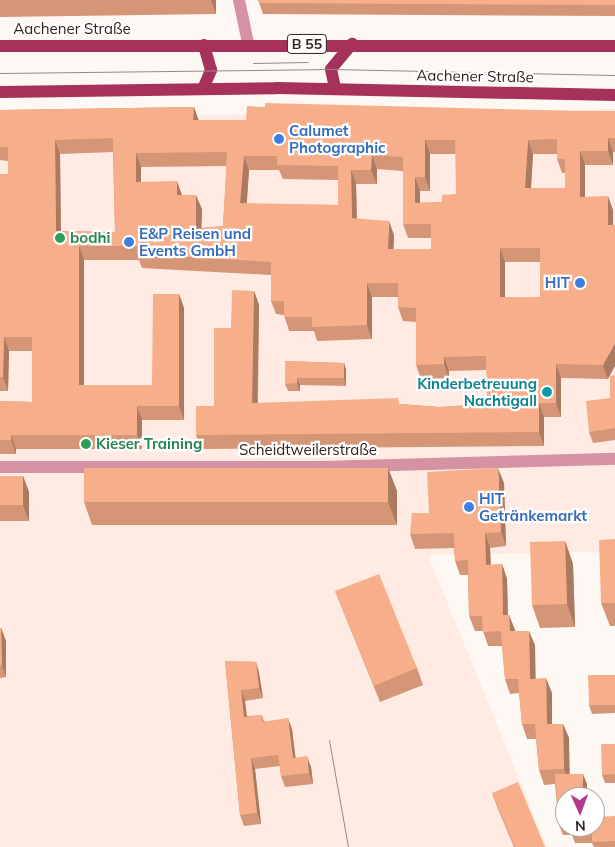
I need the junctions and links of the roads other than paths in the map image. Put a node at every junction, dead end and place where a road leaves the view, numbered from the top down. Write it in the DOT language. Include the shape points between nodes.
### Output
graph roads {
  1 [pos="239,0"];
  2 [pos="248,43"];
  3 [pos="352,44"];
  4 [pos="204,45"];
  5 [pos="0,46"];
  6 [pos="615,46"];
  7 [pos="334,88"];
  8 [pos="203,89"];
  9 [pos="0,92"];
  10 [pos="615,94"];
  11 [pos="615,459"];
  12 [pos="0,467"];
  1 -- 2 [label="street"];
  2 -- 3 [label="main road, Aachener Straße / B 55"];
  2 -- 4 [label="main road, Aachener Straße / B 55"];
  3 -- 6 [label="main road, Aachener Straße / B 55"];
  3 -- 7 [label="main road" via="331,69"];
  4 -- 5 [label="main road, Aachener Straße / B 55"];
  4 -- 8 [label="main road" via="211,70"];
  7 -- 8 [label="main road, Aachener Straße"];
  7 -- 10 [label="main road, Aachener Straße"];
  8 -- 9 [label="main road, Aachener Straße"];
  11 -- 12 [label="street, Scheidtweilerstraße" via="322,467"];
}
